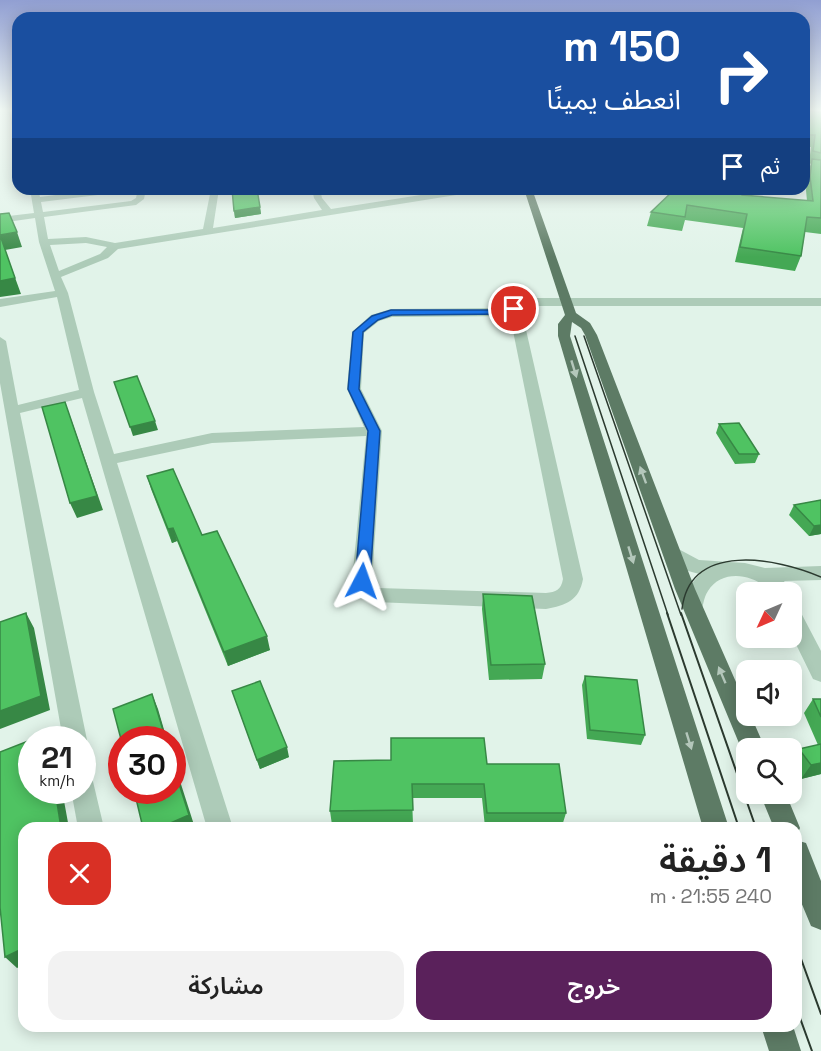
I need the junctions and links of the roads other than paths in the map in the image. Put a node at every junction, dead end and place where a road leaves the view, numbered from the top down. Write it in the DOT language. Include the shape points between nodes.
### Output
graph roads {
  1 [pos="36,195"];
  2 [pos="76,195"];
  3 [pos="141,195"];
  4 [pos="214,195"];
  5 [pos="317,195"];
  6 [pos="402,195"];
  7 [pos="440,195"];
  8 [pos="530,195"];
  9 [pos="37,200"];
  10 [pos="411,200"];
  11 [pos="328,212"];
  12 [pos="39,215"];
  13 [pos="0,220"];
  14 [pos="207,232"];
  15 [pos="44,242"];
  16 [pos="115,246"];
  17 [pos="58,284"];
  18 [pos="821,293"];
  19 [pos="821,302"];
  20 [pos="0,303"];
  21 [pos="568,303"];
  22 [pos="515,312"];
  23 [pos="0,341"];
  24 [pos="87,392"];
  25 [pos="11,411"];
  26 [pos="374,431"];
  27 [pos="108,460"];
  28 [pos="671,552"];
  29 [pos="725,570"];
  30 [pos="821,573"];
  31 [pos="764,575"];
  32 [pos="773,582"];
  33 [pos="693,608"];
  34 [pos="802,635"];
  35 [pos="821,673"];
  36 [pos="72,726"];
  37 [pos="749,738"];
  38 [pos="86,804"];
  39 [pos="777,804"];
  40 [pos="90,822"];
  41 [pos="218,822"];
  42 [pos="714,822"];
  43 [pos="785,822"];
  44 [pos="802,868"];
  45 [pos="821,916"];
  46 [pos="779,1032"];
  47 [pos="785,1051"];
  1 -- 9 [label="street"];
  2 -- 9 [label="street"];
  3 -- 12 [label="street" via="133,203"];
  4 -- 14 [label="street"];
  5 -- 11 [label="street"];
  6 -- 10 [label="street"];
  7 -- 10 [label="street"];
  8 -- 21 [label="main road"];
  9 -- 12 [label="street"];
  10 -- 11 [label="street"];
  11 -- 14 [label="street"];
  12 -- 13 [label="street"];
  12 -- 15 [label="street"];
  14 -- 16 [label="street"];
  15 -- 16 [label="street" via="86,240"];
  15 -- 17 [label="street"];
  16 -- 17 [label="street"];
  17 -- 20 [label="street"];
  17 -- 24 [label="street"];
  18 -- 21 [label="street"];
  19 -- 21 [label="street"];
  21 -- 22 [label="street" via="519,303"];
  28 -- 21 [label="main road, one-way" via="591,335"];
  21 -- 42 [label="main road, one-way" via="564,336"];
  22 -- 26 [label="street" via="391,313 361,327 354,389"];
  22 -- 26 [label="street" via="573,579 571,590 562,598 546,601 386,597 366,590 362,581"];
  23 -- 25 [label="street"];
  24 -- 25 [label="street"];
  24 -- 27 [label="street"];
  25 -- 36 [label="street"];
  26 -- 27 [label="street" via="213,438"];
  27 -- 41 [label="street"];
  28 -- 29 [label="street" via="689,564"];
  28 -- 33 [label="main road"];
  29 -- 31 [label="street"];
  29 -- 33 [label="street" via="708,576 697,591"];
  30 -- 31 [label="street"];
  31 -- 32 [label="street"];
  37 -- 33 [label="main road, one-way"];
  34 -- 35 [label="street"];
  38 -- 40 [label="street"];
  39 -- 43 [label="main road"];
  44 -- 45 [label="main road"];
  46 -- 47 [label="main road"];
}
